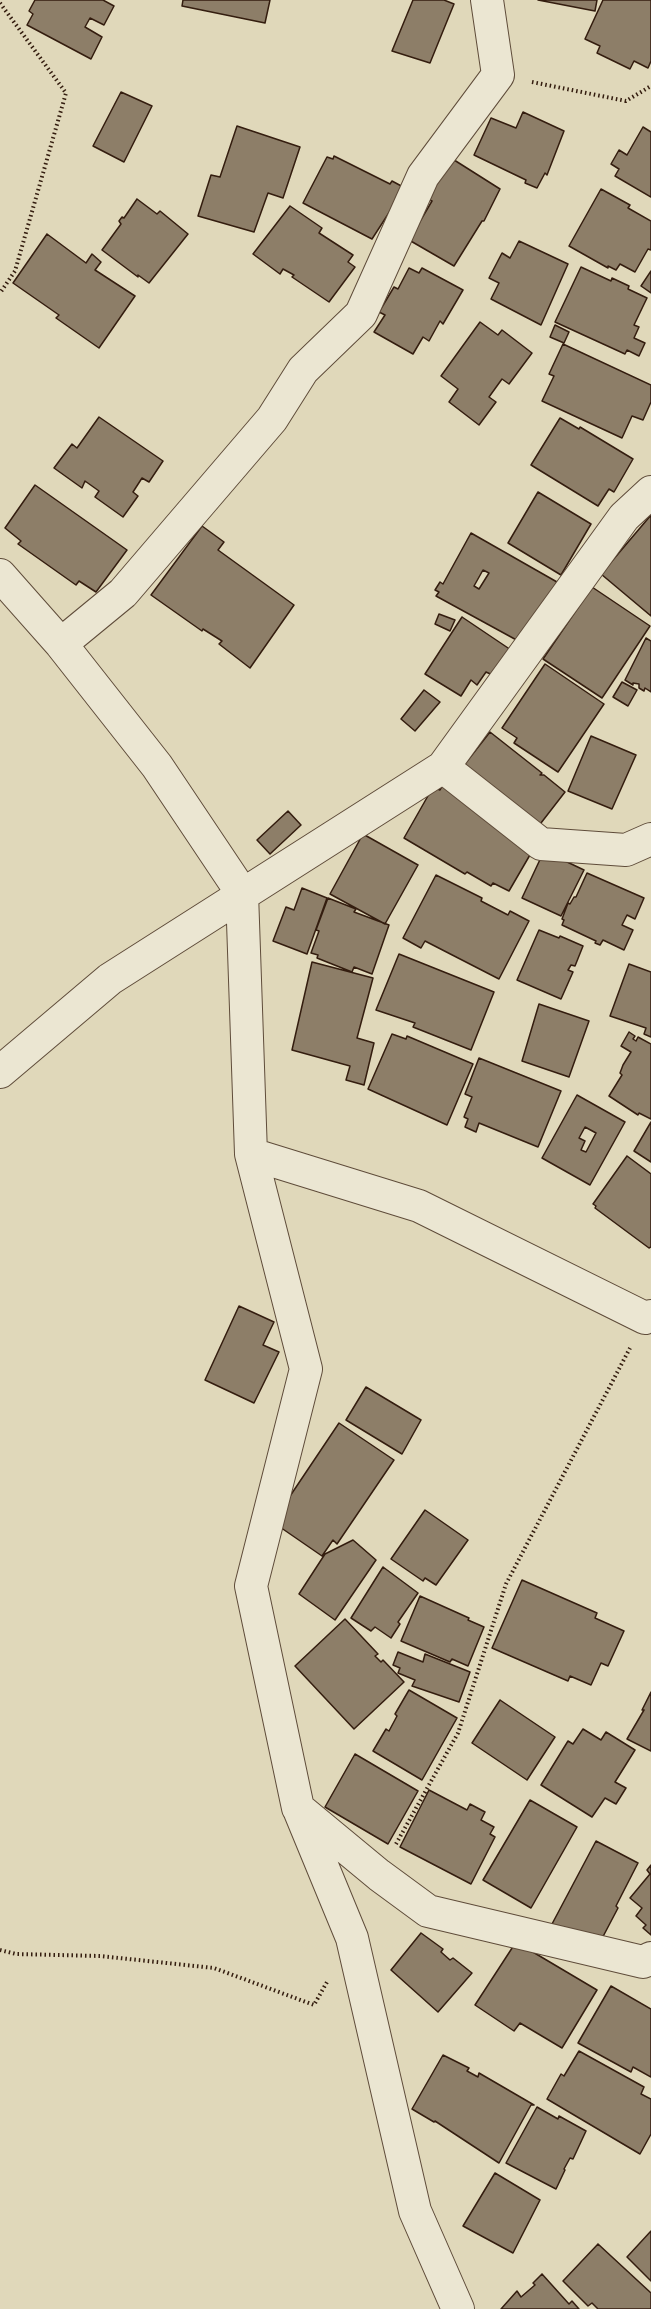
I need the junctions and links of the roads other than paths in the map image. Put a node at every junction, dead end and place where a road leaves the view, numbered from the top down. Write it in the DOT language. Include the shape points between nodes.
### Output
graph roads {
  1 [pos="487,0"];
  2 [pos="651,492"];
  3 [pos="0,575"];
  4 [pos="61,644"];
  5 [pos="442,767"];
  6 [pos="651,839"];
  7 [pos="242,893"];
  8 [pos="0,1072"];
  9 [pos="251,1154"];
  10 [pos="648,1317"];
  11 [pos="298,1808"];
  12 [pos="651,1958"];
  13 [pos="458,2309"];
  1 -- 4 [label="street" via="498,75 423,176 361,314 303,370 272,419 123,593"];
  2 -- 5 [label="street" via="624,517"];
  3 -- 4 [label="street"];
  4 -- 7 [label="street" via="157,766"];
  5 -- 6 [label="street" via="541,844 626,850"];
  5 -- 7 [label="street"];
  7 -- 8 [label="street" via="110,979"];
  7 -- 9 [label="street"];
  9 -- 10 [label="street" via="419,1206"];
  9 -- 11 [label="street" via="306,1369 251,1586"];
  11 -- 12 [label="street" via="428,1911 643,1962"];
  11 -- 13 [label="street" via="352,1938 415,2211"];
}
